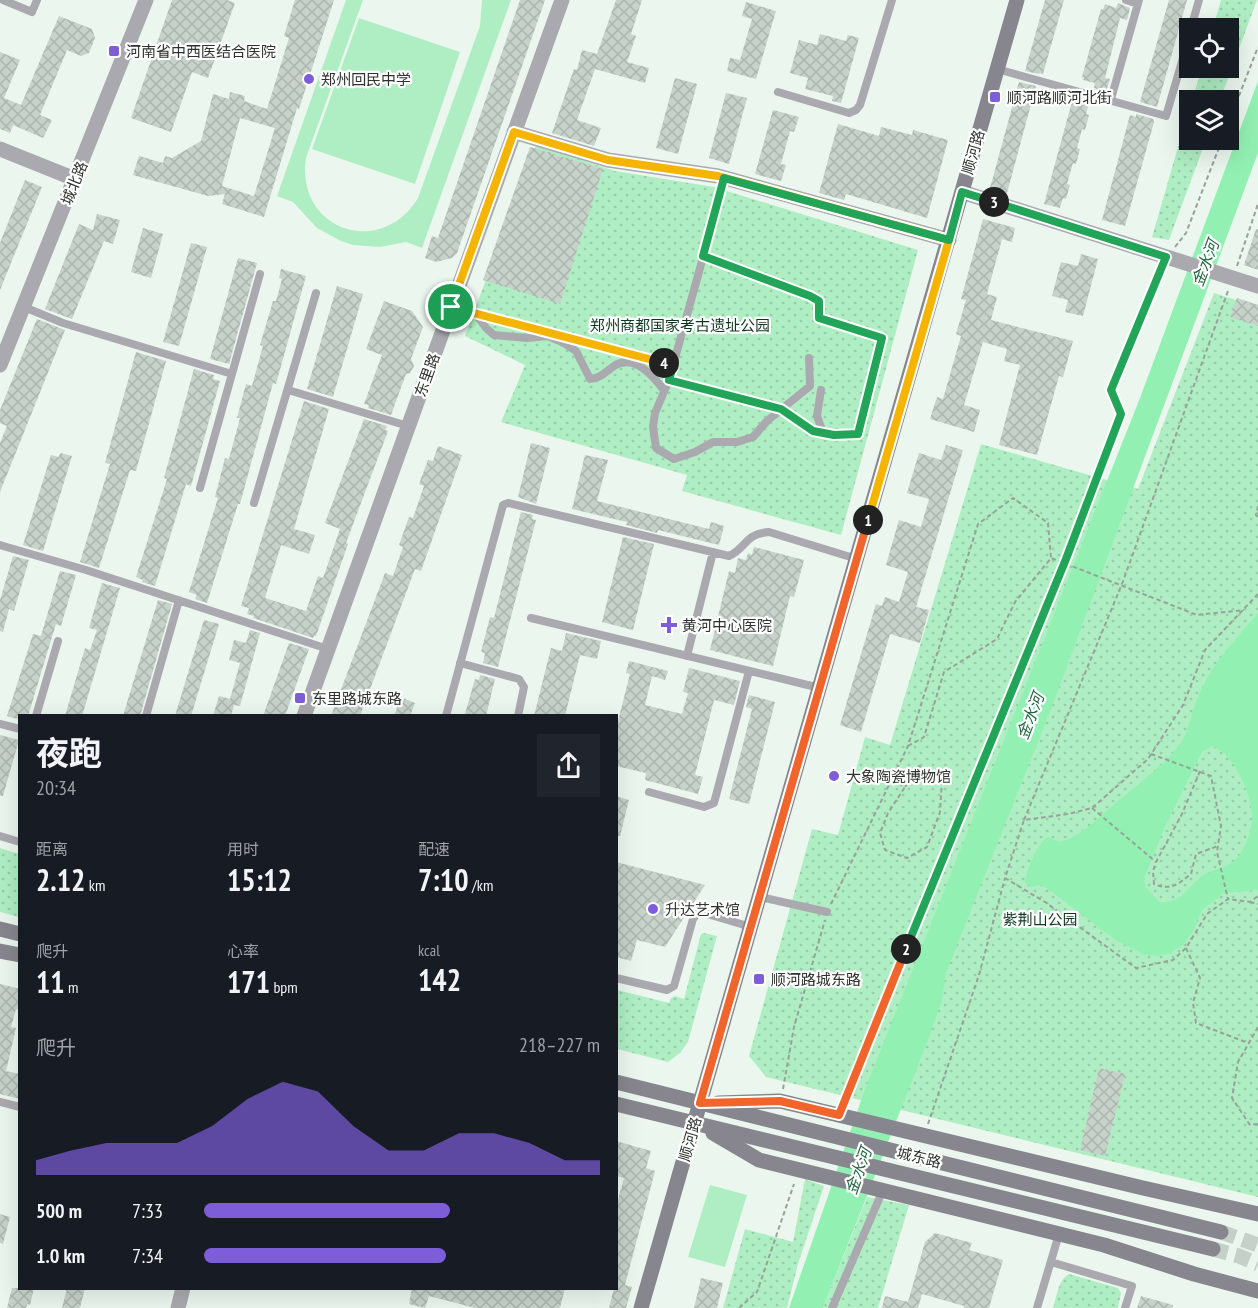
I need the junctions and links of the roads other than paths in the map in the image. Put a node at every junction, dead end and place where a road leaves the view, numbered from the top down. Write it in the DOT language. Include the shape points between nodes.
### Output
graph roads {
  1 [pos="3,0"];
  2 [pos="37,0"];
  3 [pos="146,0"];
  4 [pos="562,0"];
  5 [pos="891,0"];
  6 [pos="1017,0"];
  7 [pos="1125,0"];
  8 [pos="1199,0"];
  9 [pos="1138,2"];
  10 [pos="1194,18"];
  11 [pos="997,69"];
  12 [pos="1179,72"];
  13 [pos="778,92"];
  14 [pos="1111,99"];
  15 [pos="514,132"];
  16 [pos="0,149"];
  17 [pos="724,178"];
  18 [pos="75,179"];
  19 [pos="962,192"];
  20 [pos="949,240"];
  21 [pos="703,256"];
  22 [pos="260,274"];
  23 [pos="1258,286"];
  24 [pos="316,292"];
  25 [pos="24,307"];
  26 [pos="451,307"];
  27 [pos="476,314"];
  28 [pos="809,358"];
  29 [pos="0,365"];
  30 [pos="673,366"];
  31 [pos="232,374"];
  32 [pos="669,380"];
  33 [pos="810,386"];
  34 [pos="288,390"];
  35 [pos="664,390"];
  36 [pos="781,409"];
  37 [pos="408,426"];
  38 [pos="823,433"];
  39 [pos="200,488"];
  40 [pos="254,503"];
  41 [pos="0,545"];
  42 [pos="713,552"];
  43 [pos="857,559"];
  44 [pos="179,600"];
  45 [pos="531,618"];
  46 [pos="58,641"];
  47 [pos="328,649"];
  48 [pos="687,656"];
  49 [pos="460,663"];
  50 [pos="749,671"];
  51 [pos="820,688"];
  52 [pos="37,714"];
  53 [pos="147,714"];
  54 [pos="305,714"];
  55 [pos="447,714"];
  56 [pos="518,714"];
  57 [pos="0,724"];
  58 [pos="18,728"];
  59 [pos="649,792"];
  60 [pos="0,836"];
  61 [pos="18,841"];
  62 [pos="760,897"];
  63 [pos="827,912"];
  64 [pos="751,927"];
  65 [pos="0,929"];
  66 [pos="18,934"];
  67 [pos="0,951"];
  68 [pos="18,955"];
  69 [pos="618,978"];
  70 [pos="618,1082"];
  71 [pos="0,1102"];
  72 [pos="700,1103"];
  73 [pos="618,1104"];
  74 [pos="18,1106"];
  75 [pos="696,1123"];
  76 [pos="883,1190"];
  77 [pos="1258,1214"];
  78 [pos="1221,1232"];
  79 [pos="1059,1234"];
  80 [pos="1213,1249"];
  81 [pos="1051,1262"];
  82 [pos="182,1290"];
  83 [pos="1258,1291"];
  84 [pos="178,1308"];
  85 [pos="641,1308"];
  86 [pos="832,1308"];
  87 [pos="1037,1308"];
  88 [pos="1125,1308"];
  1 -- 2 [label="lane" via="32,12"];
  3 -- 18 [label="street, 城北路"];
  4 -- 15 [label="street, 东里路"];
  5 -- 13 [label="lane" via="856,110 849,113"];
  6 -- 11 [label="street, 顺河路"];
  7 -- 9 [label="lane"];
  8 -- 10 [label="lane"];
  9 -- 14 [label="lane"];
  11 -- 14 [label="lane"];
  11 -- 19 [label="street, 顺河路"];
  12 -- 14 [label="lane" via="1166,116"];
  15 -- 17 [label="street" via="608,160"];
  15 -- 26 [label="street, 东里路"];
  16 -- 18 [label="street"];
  17 -- 20 [label="street"];
  17 -- 21 [label="lane"];
  18 -- 25 [label="street, 城北路"];
  19 -- 20 [label="street, 顺河路"];
  19 -- 23 [label="street"];
  20 -- 43 [label="street, 顺河路"];
  21 -- 30 [label="lane"];
  21 -- 38 [label="lane" via="810,296 819,301 819,318 882,338 858,434"];
  22 -- 31 [label="lane"];
  24 -- 34 [label="lane"];
  25 -- 29 [label="street, 城北路"];
  25 -- 31 [label="lane" via="63,323"];
  26 -- 27 [label="lane"];
  26 -- 37 [label="street, 东里路"];
  27 -- 30 [label="lane"];
  27 -- 35 [label="lane" via="494,335 548,336 562,342 576,351 590,378 598,378 617,364 629,363 648,370"];
  28 -- 33 [label="lane"];
  30 -- 32 [label="lane"];
  31 -- 39 [label="lane"];
  32 -- 35 [label="lane"];
  32 -- 36 [label="lane"];
  33 -- 36 [label="lane"];
  33 -- 38 [label="lane" via="824,391 818,416"];
  34 -- 37 [label="lane"];
  34 -- 40 [label="lane"];
  35 -- 36 [label="lane" via="653,427 656,448 674,459 713,442 753,437"];
  36 -- 38 [label="lane" via="813,431"];
  37 -- 47 [label="street, 东里路"];
  41 -- 44 [label="lane"];
  42 -- 43 [label="lane" via="729,556 756,533 769,532"];
  42 -- 48 [label="lane"];
  42 -- 49 [label="lane" via="508,502 503,505"];
  43 -- 51 [label="street, 顺河路"];
  44 -- 47 [label="lane"];
  44 -- 53 [label="lane"];
  45 -- 48 [label="lane"];
  46 -- 52 [label="lane"];
  47 -- 54 [label="street, 东里路"];
  48 -- 50 [label="lane"];
  49 -- 55 [label="lane"];
  49 -- 56 [label="lane" via="519,679 524,687"];
  50 -- 51 [label="lane"];
  50 -- 59 [label="lane" via="714,803 704,807"];
  51 -- 62 [label="street, 顺河路"];
  57 -- 58 [label="lane"];
  60 -- 61 [label="lane"];
  62 -- 63 [label="lane"];
  62 -- 64 [label="street, 顺河路"];
  64 -- 69 [label="lane" via="698,913 674,986 667,990"];
  64 -- 72 [label="street, 顺河路"];
  65 -- 66 [label="street"];
  67 -- 68 [label="street"];
  70 -- 72 [label="street, 城东路"];
  71 -- 74 [label="lane"];
  72 -- 75 [label="street, 顺河路"];
  72 -- 77 [label="street" via="780,1101"];
  72 -- 78 [label="street, 城东路"];
  73 -- 75 [label="street, 城东路"];
  75 -- 76 [label="street" via="759,1160"];
  75 -- 80 [label="street, 城东路"];
  75 -- 85 [label="street, 顺河路"];
  76 -- 79 [label="street"];
  76 -- 86 [label="lane"];
  79 -- 81 [label="lane"];
  79 -- 83 [label="street"];
  81 -- 87 [label="lane"];
  81 -- 88 [label="lane" via="1132,1286"];
  82 -- 84 [label="street"];
}
